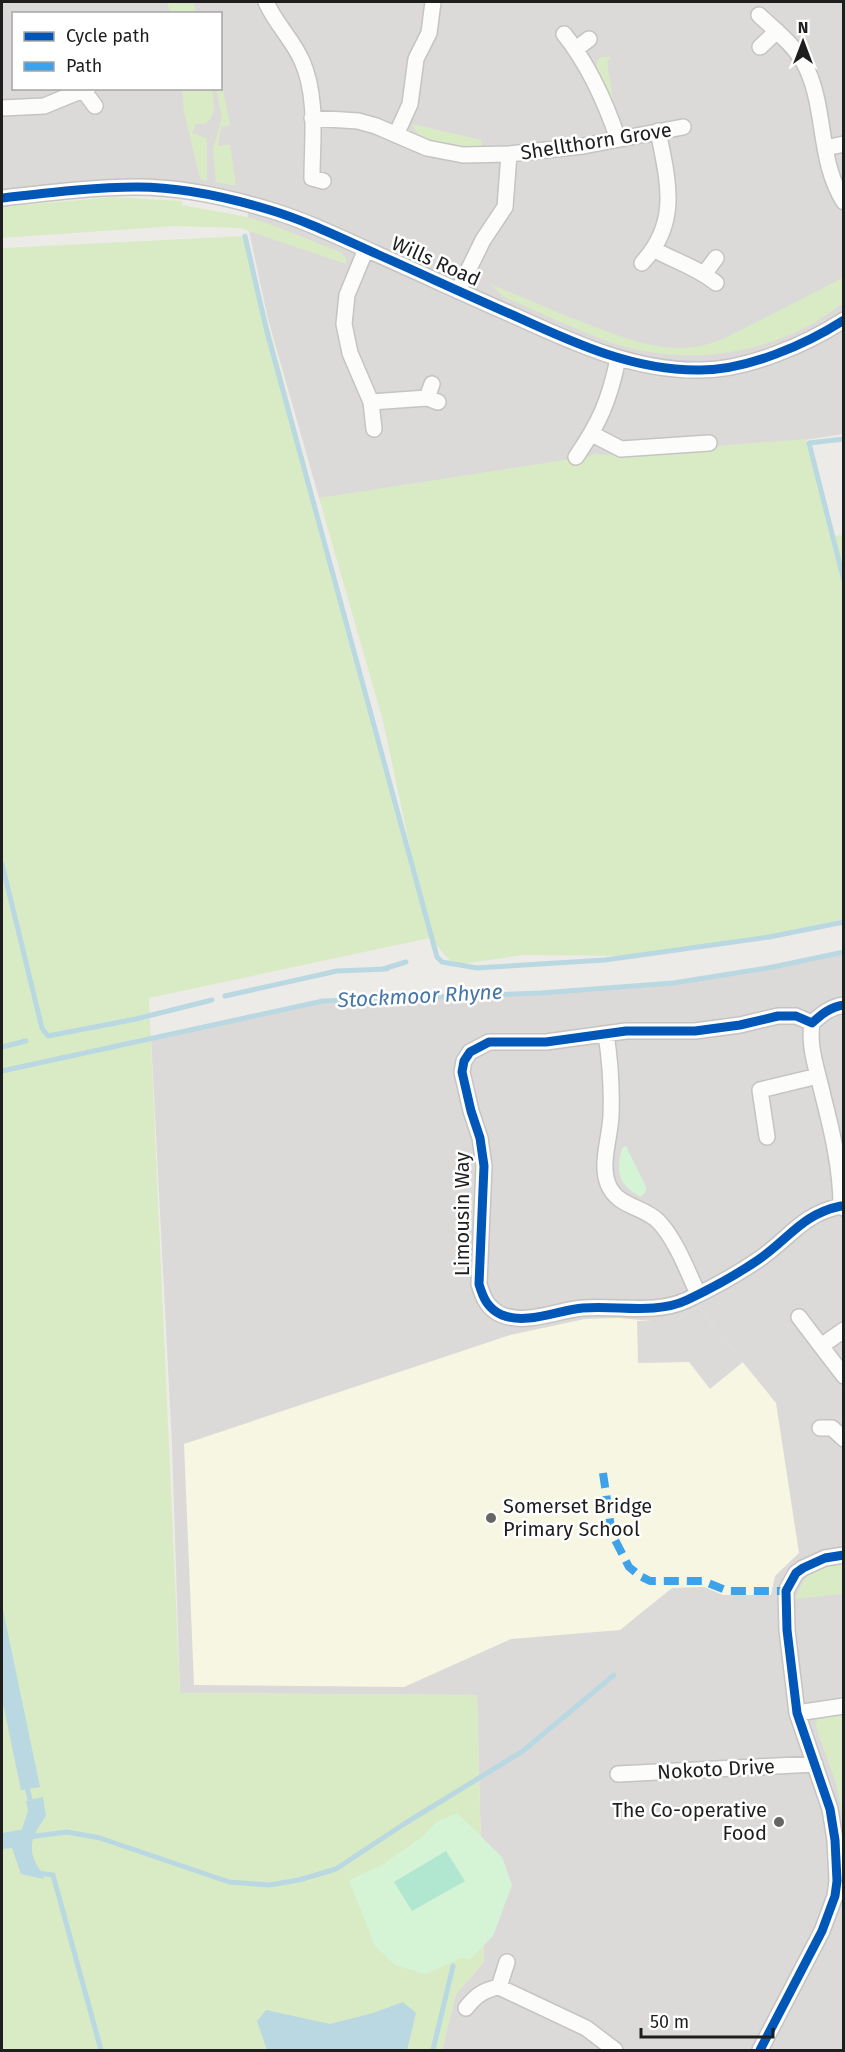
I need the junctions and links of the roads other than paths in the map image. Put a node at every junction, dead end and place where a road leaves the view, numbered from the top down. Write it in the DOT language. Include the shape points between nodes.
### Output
graph roads {
  1 [pos="266,2"];
  2 [pos="433,2"];
  3 [pos="759,15"];
  4 [pos="777,32"];
  5 [pos="564,34"];
  6 [pos="589,39"];
  7 [pos="760,47"];
  8 [pos="576,49"];
  9 [pos="86,90"];
  10 [pos="95,106"];
  11 [pos="2,108"];
  12 [pos="312,118"];
  13 [pos="682,127"];
  14 [pos="658,131"];
  15 [pos="396,135"];
  16 [pos="618,139"];
  17 [pos="843,144"];
  18 [pos="825,148"];
  19 [pos="509,154"];
  20 [pos="313,183"];
  21 [pos="2,198"];
  22 [pos="843,202"];
  23 [pos="366,249"];
  24 [pos="655,250"];
  25 [pos="716,258"];
  26 [pos="642,263"];
  27 [pos="458,291"];
  28 [pos="843,320"];
  29 [pos="618,359"];
  30 [pos="432,394"];
  31 [pos="371,402"];
  32 [pos="374,429"];
  33 [pos="592,434"];
  34 [pos="709,443"];
  35 [pos="576,457"];
  36 [pos="843,1005"];
  37 [pos="812,1023"];
  38 [pos="606,1034"];
  39 [pos="818,1076"];
  40 [pos="767,1137"];
  41 [pos="840,1160"];
  42 [pos="842,1207"];
  43 [pos="698,1294"];
  44 [pos="799,1317"];
  45 [pos="843,1330"];
  46 [pos="821,1347"];
  47 [pos="843,1376"];
  48 [pos="820,1428"];
  49 [pos="843,1439"];
  50 [pos="843,1555"];
  51 [pos="843,1706"];
  52 [pos="797,1713"];
  53 [pos="815,1764"];
  54 [pos="618,1774"];
  55 [pos="840,1881"];
  56 [pos="507,1962"];
  57 [pos="499,1987"];
  58 [pos="466,2008"];
  59 [pos="615,2050"];
  60 [pos="760,2050"];
  1 -- 12 [label="street" via="302,60"];
  2 -- 15 [label="street" via="429,33 416,58 410,104"];
  3 -- 4 [label="street"];
  4 -- 7 [label="street"];
  4 -- 18 [label="street" via="807,71"];
  5 -- 8 [label="street"];
  6 -- 8 [label="street"];
  8 -- 16 [label="street" via="598,89"];
  9 -- 10 [label="street"];
  9 -- 11 [label="street" via="44,106"];
  12 -- 15 [label="street, Shellthorn Grove" via="358,121"];
  12 -- 20 [label="street"];
  13 -- 14 [label="street, Shellthorn Grove"];
  14 -- 16 [label="street, Shellthorn Grove"];
  14 -- 24 [label="street" via="668,205 667,220"];
  15 -- 19 [label="street, Shellthorn Grove" via="448,153"];
  16 -- 19 [label="street, Shellthorn Grove"];
  17 -- 18 [label="street"];
  18 -- 22 [label="street"];
  19 -- 27 [label="street, Shellthorn Grove" via="505,207 483,240"];
  21 -- 23 [label="street, Wills Road" via="138,187 210,194 297,219"];
  23 -- 27 [label="street, Wills Road"];
  23 -- 31 [label="street" via="347,295 344,324 350,353"];
  24 -- 25 [label="street" via="710,278"];
  24 -- 26 [label="street"];
  27 -- 29 [label="street, Wills Road"];
  28 -- 29 [label="street, Wills Road" via="780,352 720,368 677,369"];
  29 -- 33 [label="street" via="610,392"];
  30 -- 31 [label="street"];
  31 -- 32 [label="street"];
  33 -- 34 [label="street" via="621,449 690,439"];
  33 -- 35 [label="street"];
  36 -- 37 [label="street" via="835,1006"];
  37 -- 38 [label="street, Limousin Way" via="796,1016 778,1016 695,1030"];
  37 -- 39 [label="street"];
  38 -- 43 [label="street" via="611,1114 606,1177 614,1194 650,1214 663,1227"];
  38 -- 43 [label="street, Limousin Way" via="546,1042 489,1042 470,1052 464,1061 464,1087 484,1166 479,1251 483,1299 502,1315 522,1318 605,1306 659,1308"];
  39 -- 40 [label="street" via="760,1090"];
  39 -- 41 [label="street"];
  41 -- 42 [label="street"];
  42 -- 43 [label="street, Limousin Way" via="813,1215 759,1260"];
  44 -- 46 [label="street"];
  45 -- 46 [label="street"];
  46 -- 47 [label="street"];
  48 -- 49 [label="street" via="831,1428"];
  50 -- 52 [label="street" via="803,1568 786,1590"];
  51 -- 52 [label="street"];
  52 -- 53 [label="street"];
  53 -- 54 [label="street, Nokoto Drive"];
  53 -- 55 [label="street" via="830,1809"];
  55 -- 60 [label="street" via="822,1931"];
  56 -- 57 [label="street"];
  57 -- 58 [label="street" via="474,1997"];
  57 -- 59 [label="street" via="586,2028"];
}
